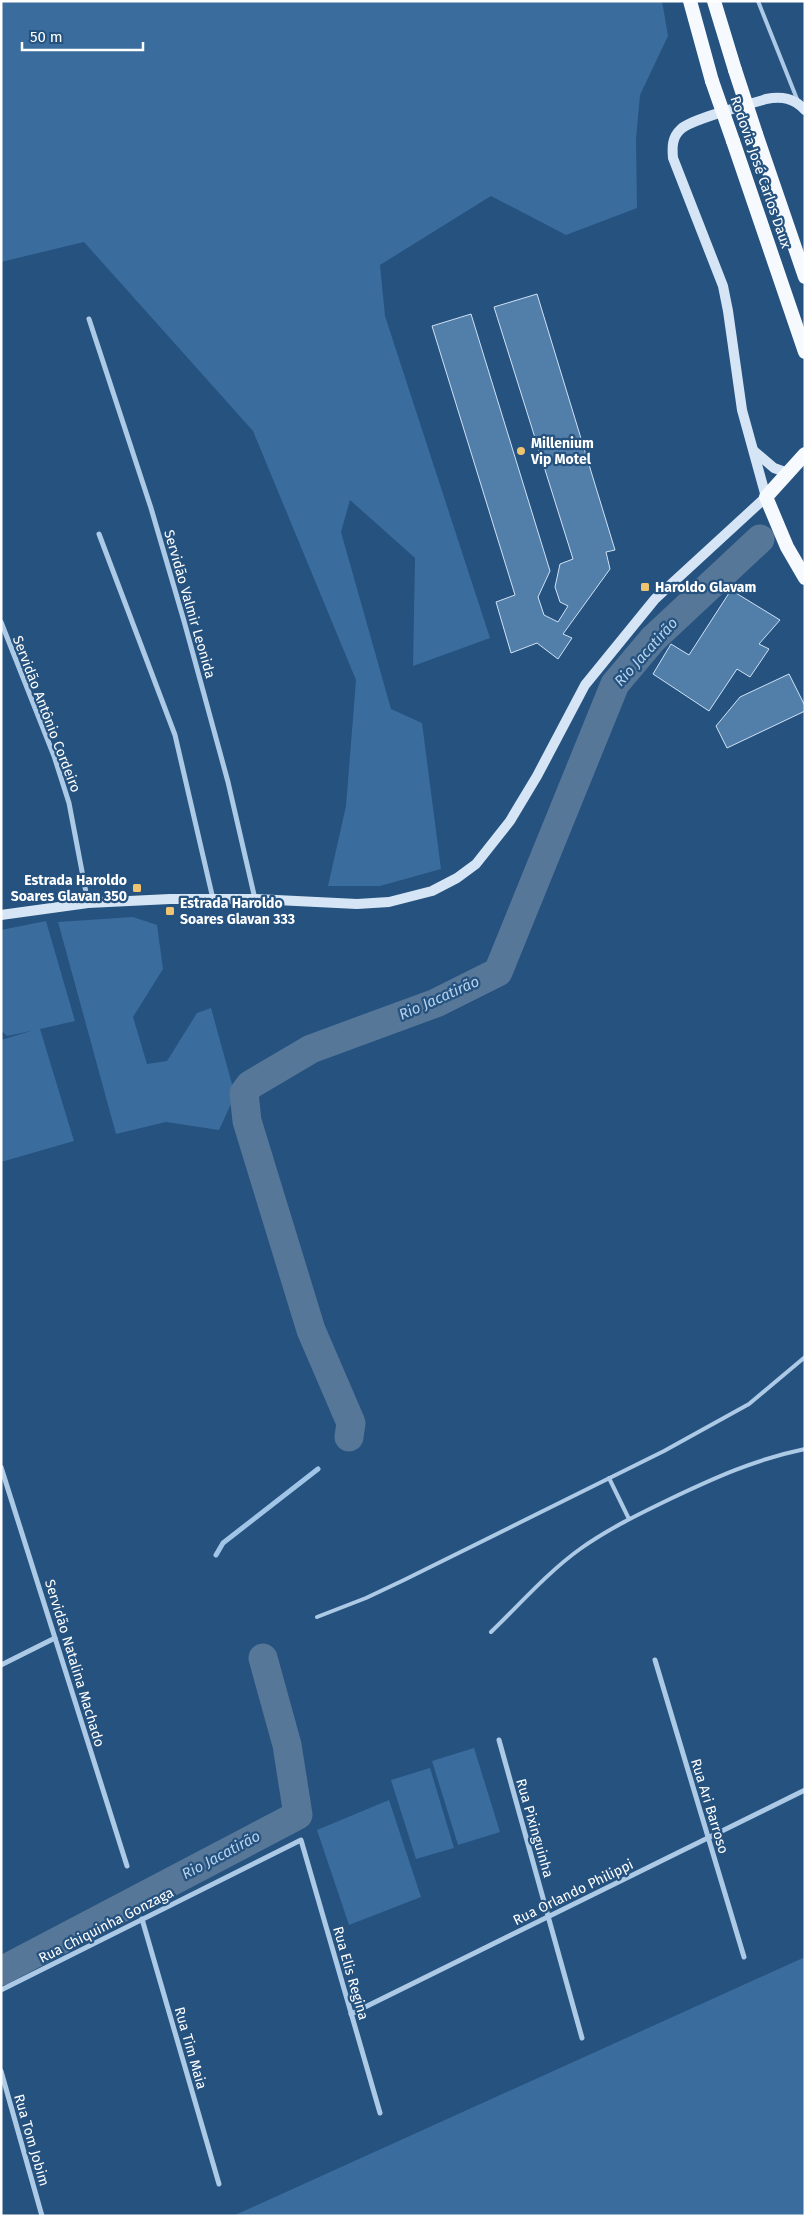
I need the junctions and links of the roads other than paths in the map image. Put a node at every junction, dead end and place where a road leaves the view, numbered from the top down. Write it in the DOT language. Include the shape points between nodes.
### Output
graph roads {
  1 [pos="690,1"];
  2 [pos="714,1"];
  3 [pos="758,1"];
  4 [pos="802,107"];
  5 [pos="805,277"];
  6 [pos="89,319"];
  7 [pos="805,352"];
  8 [pos="752,449"];
  9 [pos="805,454"];
  10 [pos="788,474"];
  11 [pos="766,497"];
  12 [pos="99,534"];
  13 [pos="805,578"];
  14 [pos="1,622"];
  15 [pos="213,899"];
  16 [pos="256,899"];
  17 [pos="88,903"];
  18 [pos="1,915"];
  19 [pos="805,1357"];
  20 [pos="805,1449"];
  21 [pos="1,1467"];
  22 [pos="609,1478"];
  23 [pos="629,1519"];
  24 [pos="317,1617"];
  25 [pos="491,1632"];
  26 [pos="55,1638"];
  27 [pos="655,1660"];
  28 [pos="1,1665"];
  29 [pos="499,1740"];
  30 [pos="805,1790"];
  31 [pos="708,1838"];
  32 [pos="301,1840"];
  33 [pos="127,1866"];
  34 [pos="548,1917"];
  35 [pos="142,1919"];
  36 [pos="744,1957"];
  37 [pos="1,1990"];
  38 [pos="351,2014"];
  39 [pos="582,2038"];
  40 [pos="1,2071"];
  41 [pos="380,2113"];
  42 [pos="219,2184"];
  43 [pos="42,2216"];
  1 -- 7 [label="highway, Rodovia José Carlos Daux, bridge" via="712,81"];
  2 -- 5 [label="highway, Rodovia José Carlos Daux, bridge"];
  3 -- 4 [label="lane"];
  4 -- 8 [label="main road" via="788,98 772,98 689,124 675,137 672,148 673,158 723,286"];
  6 -- 16 [label="street, Servidão Valmir Leonida" via="184,621"];
  8 -- 10 [label="main road" via="768,464"];
  8 -- 11 [label="main road"];
  9 -- 10 [label="highway"];
  10 -- 11 [label="highway"];
  11 -- 13 [label="highway" via="787,548"];
  11 -- 16 [label="main road" via="655,600 584,685 526,795 476,864 432,891 389,902 358,904"];
  12 -- 15 [label="street" via="175,735"];
  14 -- 17 [label="street, Servidão Antônio Cordeiro" via="70,803"];
  15 -- 16 [label="main road"];
  15 -- 17 [label="main road"];
  17 -- 18 [label="main road"];
  19 -- 22 [label="lane" via="749,1404"];
  20 -- 23 [label="lane" via="770,1456 727,1472"];
  21 -- 26 [label="street, Servidão Natalina Machado"];
  22 -- 23 [label="lane"];
  22 -- 24 [label="lane" via="404,1580"];
  23 -- 25 [label="lane" via="580,1550"];
  26 -- 28 [label="street"];
  26 -- 33 [label="street, Servidão Natalina Machado"];
  27 -- 31 [label="street, Rua Ari Barroso"];
  29 -- 34 [label="street, Rua Pixinguinha"];
  30 -- 31 [label="street, Rua Orlando Philippi"];
  31 -- 34 [label="street, Rua Orlando Philippi"];
  31 -- 36 [label="street, Rua Ari Barroso"];
  32 -- 35 [label="street, Rua Chiquinha Gonzaga"];
  32 -- 38 [label="street, Rua Elis Regina"];
  34 -- 38 [label="street, Rua Orlando Philippi"];
  34 -- 39 [label="street, Rua Pixinguinha"];
  35 -- 37 [label="street, Rua Chiquinha Gonzaga"];
  35 -- 42 [label="street, Rua Tim Maia"];
  38 -- 41 [label="street, Rua Elis Regina"];
  40 -- 43 [label="street, Rua Tom Jobim"];
}
